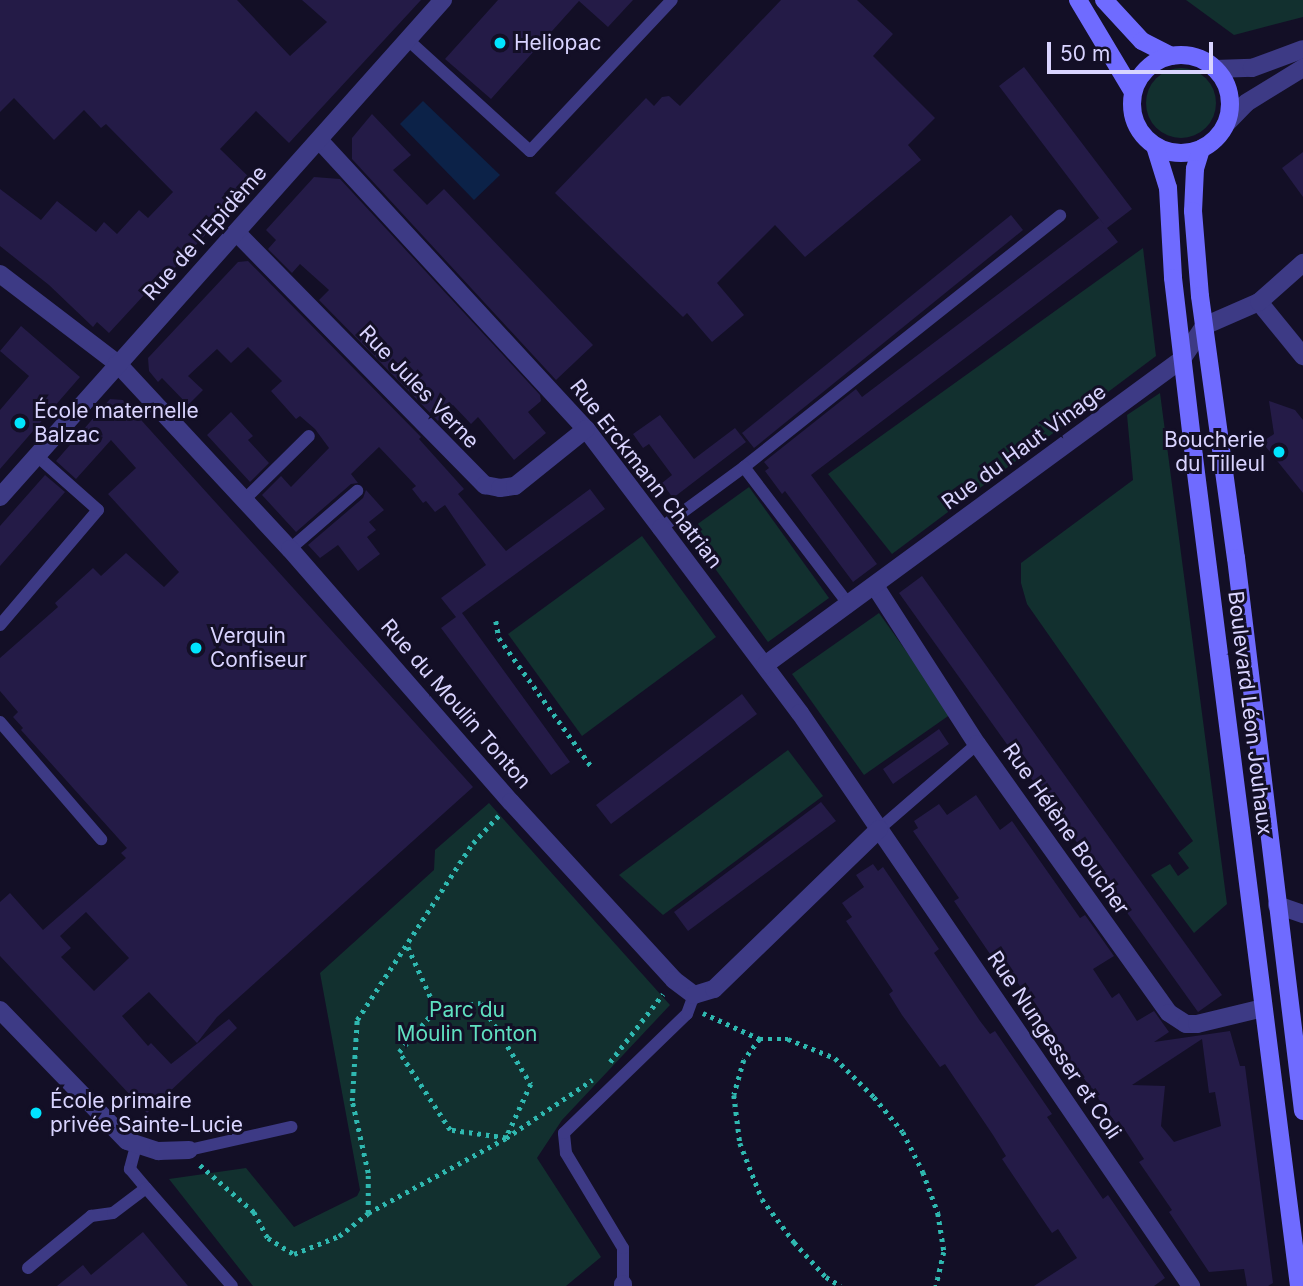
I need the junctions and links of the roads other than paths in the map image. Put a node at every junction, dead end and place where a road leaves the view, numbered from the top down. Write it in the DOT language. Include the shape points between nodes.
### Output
graph roads {
  1 [pos="443,0"];
  2 [pos="672,0"];
  3 [pos="1077,0"];
  4 [pos="1104,0"];
  5 [pos="408,40"];
  6 [pos="1303,49"];
  7 [pos="1171,56"];
  8 [pos="1303,68"];
  9 [pos="1215,69"];
  10 [pos="1133,92"];
  11 [pos="1226,124"];
  12 [pos="320,141"];
  13 [pos="1155,146"];
  14 [pos="1201,149"];
  15 [pos="1060,216"];
  16 [pos="237,233"];
  17 [pos="1303,263"];
  18 [pos="0,274"];
  19 [pos="1259,302"];
  20 [pos="1204,326"];
  21 [pos="1303,356"];
  22 [pos="1182,359"];
  23 [pos="117,363"];
  24 [pos="586,429"];
  25 [pos="309,436"];
  26 [pos="36,455"];
  27 [pos="744,467"];
  28 [pos="357,491"];
  29 [pos="0,497"];
  30 [pos="244,500"];
  31 [pos="661,528"];
  32 [pos="290,549"];
  33 [pos="875,586"];
  34 [pos="849,605"];
  35 [pos="0,625"];
  36 [pos="765,665"];
  37 [pos="0,722"];
  38 [pos="978,744"];
  39 [pos="879,828"];
  40 [pos="101,839"];
  41 [pos="1277,905"];
  42 [pos="1303,914"];
  43 [pos="692,1001"];
  44 [pos="1263,1007"];
  45 [pos="0,1010"];
  46 [pos="1303,1111"];
  47 [pos="291,1127"];
  48 [pos="136,1146"];
  49 [pos="189,1150"];
  50 [pos="146,1188"];
  51 [pos="28,1268"];
  52 [pos="623,1285"];
  53 [pos="232,1286"];
  54 [pos="1191,1286"];
  55 [pos="1299,1286"];
  1 -- 5 [label="street, Rue de l'Epidème"];
  2 -- 5 [label="lane" via="530,151"];
  3 -- 10 [label="main road"];
  4 -- 7 [label="main road" via="1142,41"];
  5 -- 12 [label="street, Rue de l'Epidème"];
  6 -- 9 [label="street" via="1252,68"];
  7 -- 9 [label="main road" via="1195,57"];
  7 -- 10 [label="main road" via="1144,71"];
  8 -- 11 [label="street" via="1254,98"];
  9 -- 11 [label="main road" via="1229,95"];
  10 -- 13 [label="main road" via="1135,123"];
  11 -- 14 [label="main road" via="1213,142"];
  12 -- 16 [label="street, Rue de l'Epidème"];
  12 -- 24 [label="street, Rue Erckmann Chatrian"];
  13 -- 14 [label="main road" via="1178,153"];
  13 -- 22 [label="main road, Boulevard Léon Jouhaux" via="1168,188"];
  14 -- 20 [label="main road, Boulevard Léon Jouhaux" via="1193,211"];
  15 -- 27 [label="lane"];
  16 -- 23 [label="street, Rue de l'Epidème"];
  16 -- 24 [label="street, Rue Jules Verne" via="485,485 515,486"];
  17 -- 19 [label="street"];
  18 -- 23 [label="street, Rue du Moulin Tonton"];
  19 -- 20 [label="street"];
  19 -- 21 [label="street"];
  20 -- 22 [label="street, Rue du Haut Vinage"];
  20 -- 41 [label="main road, Boulevard Léon Jouhaux"];
  22 -- 33 [label="street, Rue du Haut Vinage"];
  22 -- 44 [label="main road, Boulevard Léon Jouhaux"];
  23 -- 26 [label="street, Rue de l'Epidème"];
  23 -- 30 [label="street, Rue du Moulin Tonton"];
  24 -- 31 [label="street, Rue Erckmann Chatrian"];
  25 -- 30 [label="lane"];
  26 -- 29 [label="street, Rue de l'Epidème"];
  26 -- 35 [label="lane" via="98,510"];
  27 -- 31 [label="lane"];
  27 -- 34 [label="lane"];
  28 -- 32 [label="lane"];
  30 -- 32 [label="street, Rue du Moulin Tonton"];
  31 -- 36 [label="street, Rue Erckmann Chatrian"];
  32 -- 43 [label="street, Rue du Moulin Tonton"];
  33 -- 34 [label="street, Rue du Haut Vinage"];
  33 -- 38 [label="street, Rue Hélène Boucher"];
  34 -- 36 [label="street, Rue du Haut Vinage"];
  36 -- 39 [label="street, Rue Erckmann Chatrian"];
  37 -- 40 [label="lane"];
  38 -- 39 [label="lane"];
  38 -- 44 [label="street, Rue Hélène Boucher" via="1169,1013 1186,1024 1197,1024"];
  39 -- 43 [label="street" via="714,989"];
  39 -- 54 [label="street, Rue Nungesser et Coli"];
  41 -- 42 [label="street"];
  41 -- 46 [label="main road, Boulevard Léon Jouhaux"];
  43 -- 52 [label="lane" via="687,1014 564,1133 566,1153 623,1248"];
  44 -- 55 [label="main road, Boulevard Léon Jouhaux"];
  45 -- 48 [label="street" via="119,1135"];
  47 -- 49 [label="lane"];
  48 -- 49 [label="street"];
  48 -- 50 [label="lane" via="130,1169"];
  50 -- 51 [label="lane" via="113,1213 91,1216"];
  50 -- 53 [label="lane"];
}
